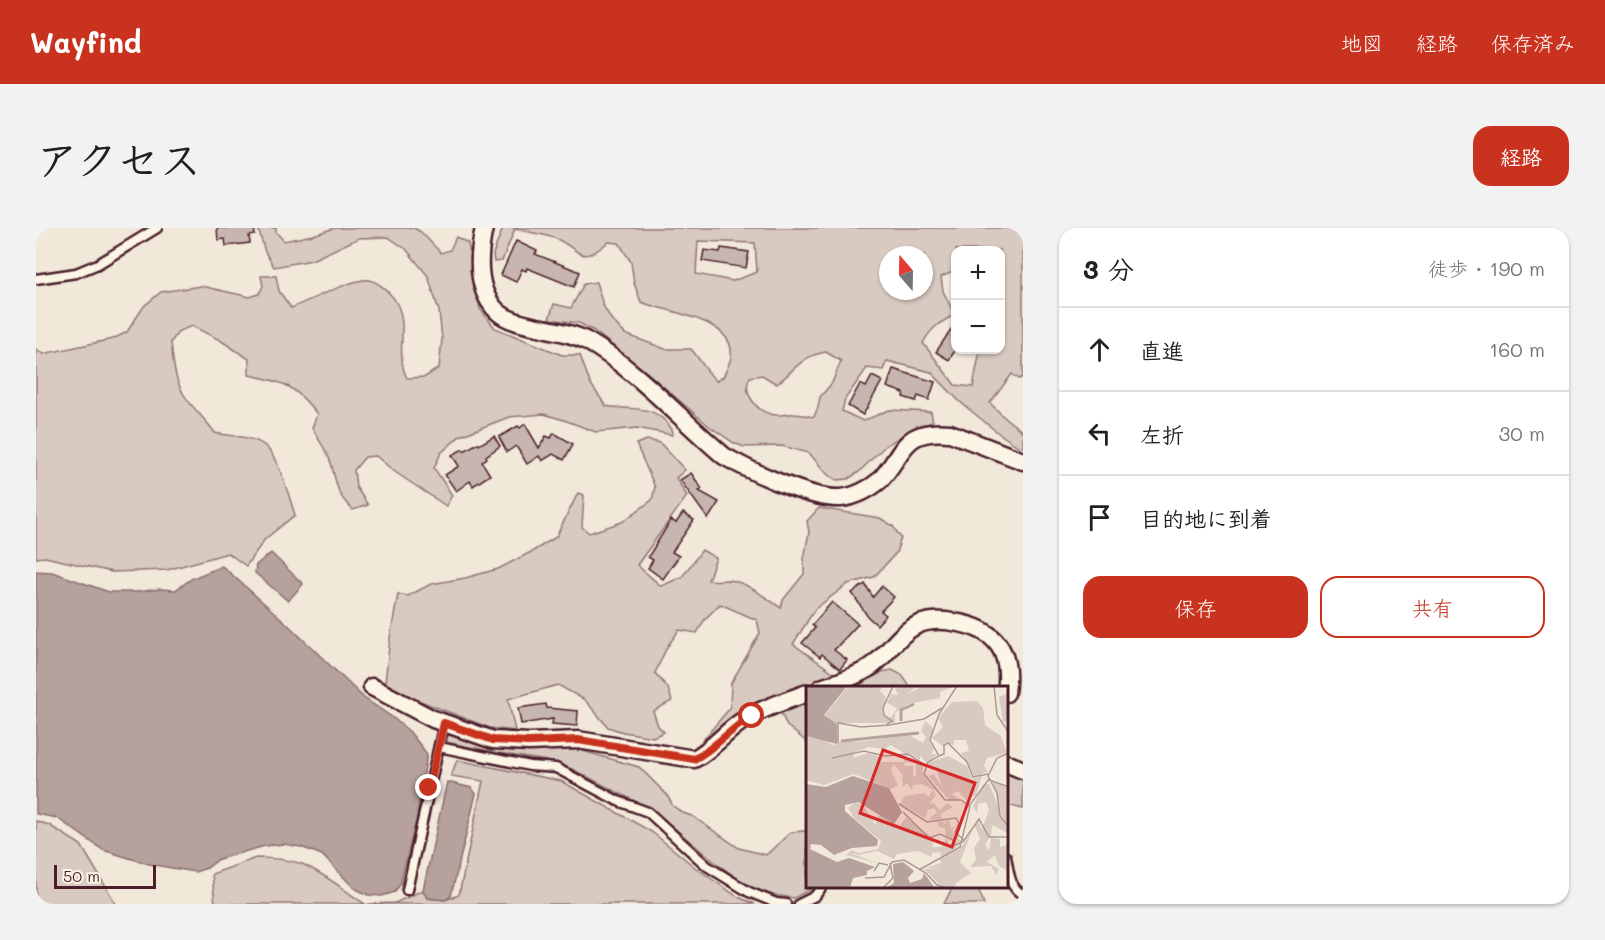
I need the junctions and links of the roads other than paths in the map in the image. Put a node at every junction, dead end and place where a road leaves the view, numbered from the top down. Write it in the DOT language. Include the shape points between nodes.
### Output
graph roads {
  1 [pos="158,228"];
  2 [pos="482,229"];
  3 [pos="36,279"];
  4 [pos="1023,461"];
  5 [pos="827,686"];
  6 [pos="1007,686"];
  7 [pos="372,687"];
  8 [pos="806,693"];
  9 [pos="444,723"];
  10 [pos="439,747"];
  11 [pos="1008,764"];
  12 [pos="1023,770"];
  13 [pos="1008,866"];
  14 [pos="820,889"];
  15 [pos="407,890"];
  16 [pos="1023,894"];
  17 [pos="786,904"];
  18 [pos="799,904"];
  1 -- 3 [label="lane" via="98,264 76,273"];
  2 -- 4 [label="street" via="483,287 498,312 588,341 724,456 746,468 796,489 842,498 879,480 906,444 916,437 938,432"];
  5 -- 6 [label="street" via="872,666 918,625 940,620 976,628 995,639 1006,661"];
  7 -- 9 [label="street"];
  8 -- 9 [label="street" via="739,723 694,759 578,740 493,740"];
  9 -- 10 [label="lane"];
  10 -- 15 [label="lane"];
  10 -- 17 [label="lane" via="556,768 618,801 648,812 707,866 749,892"];
  11 -- 12 [label="street"];
  13 -- 16 [label="lane" via="1012,885"];
  14 -- 18 [label="lane"];
}
